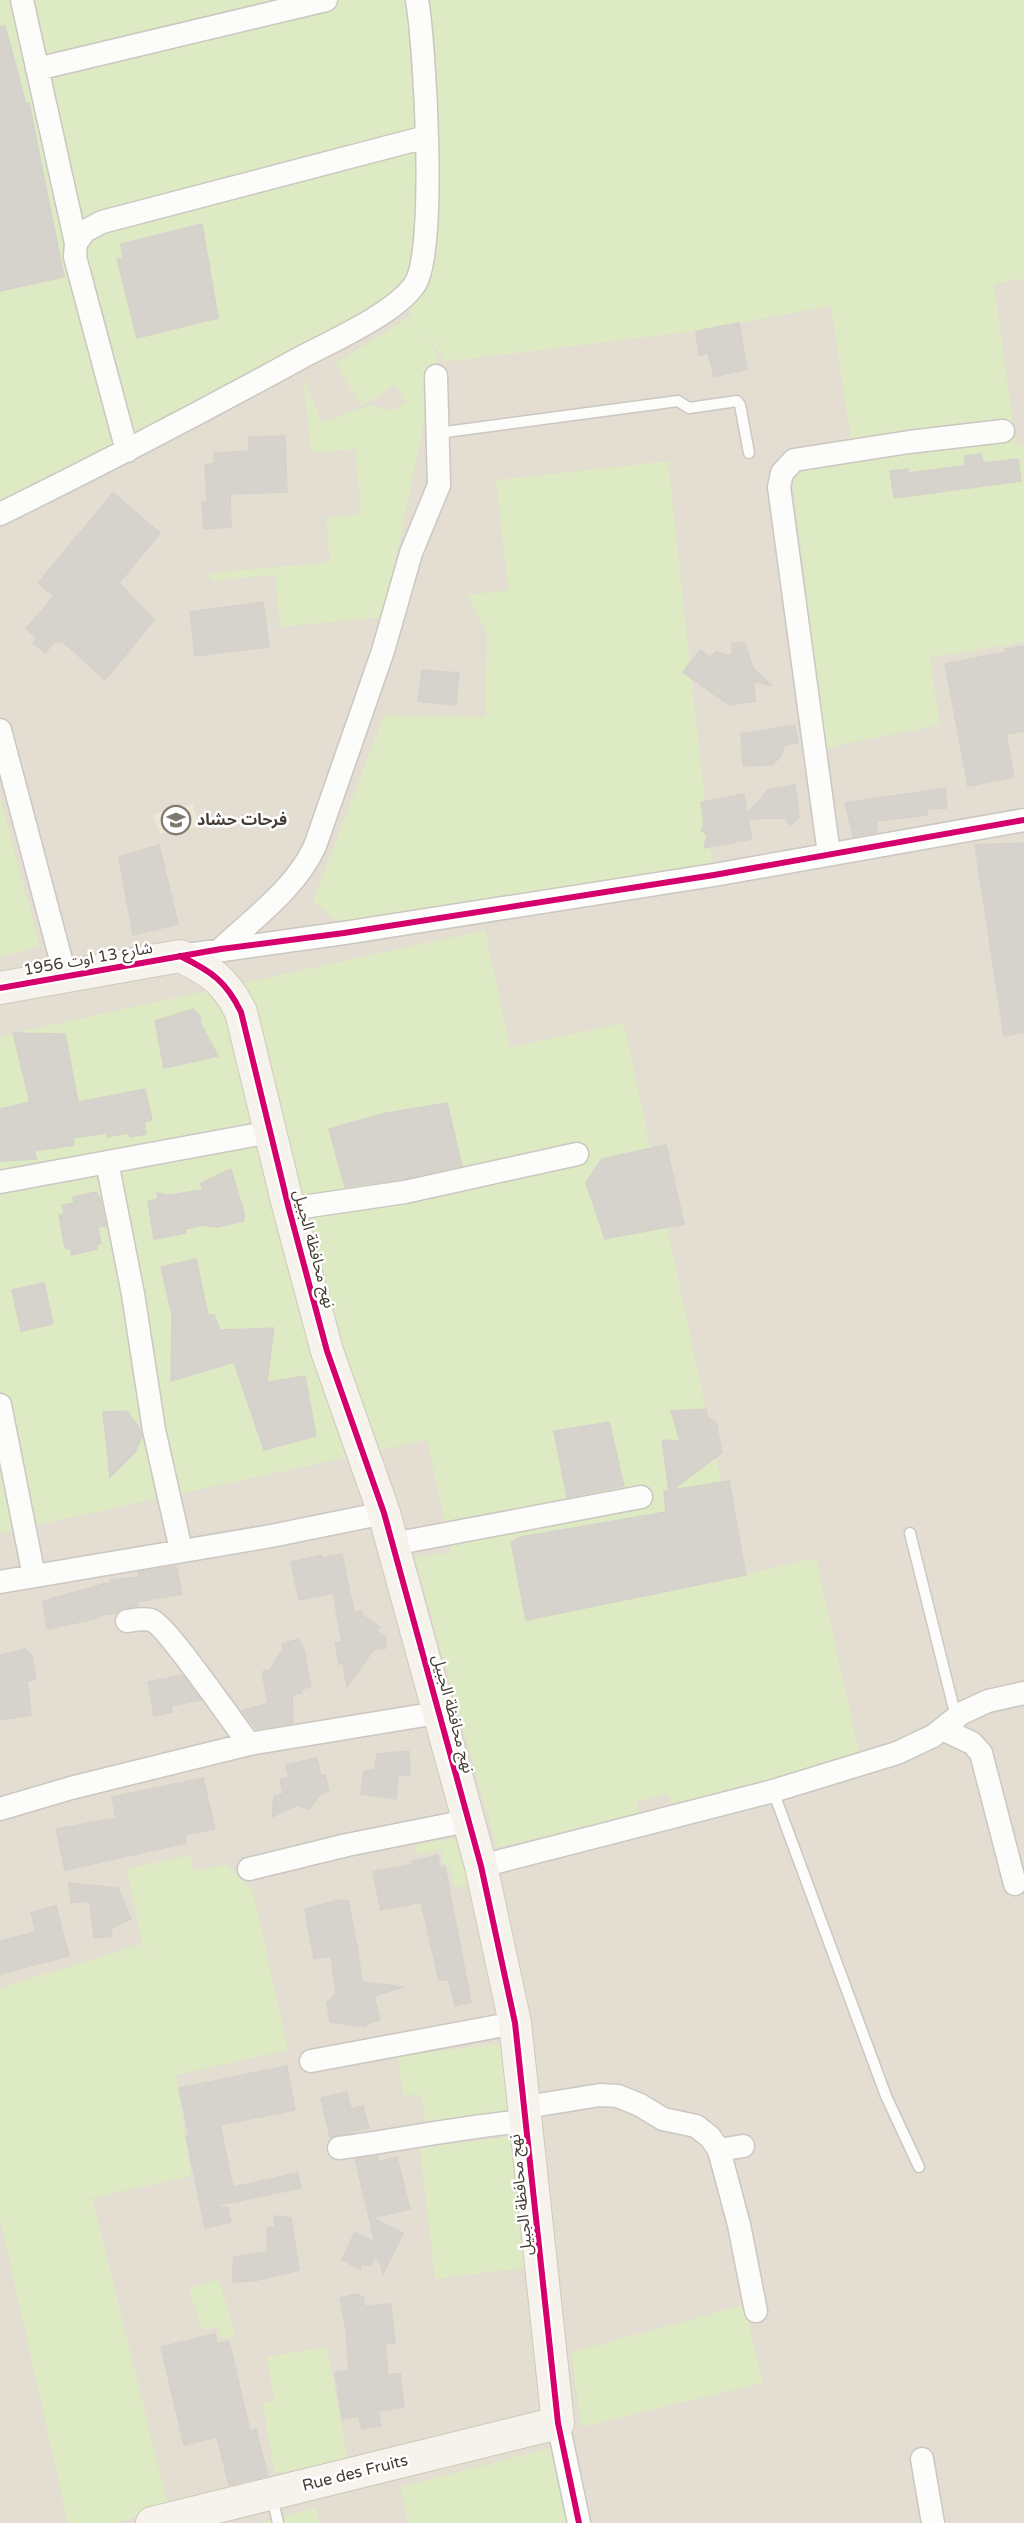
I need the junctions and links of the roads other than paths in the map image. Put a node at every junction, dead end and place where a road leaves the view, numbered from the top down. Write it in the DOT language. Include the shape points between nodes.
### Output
graph roads {
  1 [pos="22,0"];
  2 [pos="326,0"];
  3 [pos="417,0"];
  4 [pos="37,69"];
  5 [pos="426,137"];
  6 [pos="76,243"];
  7 [pos="436,376"];
  8 [pos="1003,431"];
  9 [pos="438,433"];
  10 [pos="127,451"];
  11 [pos="749,453"];
  12 [pos="0,514"];
  13 [pos="0,730"];
  14 [pos="1024,820"];
  15 [pos="829,854"];
  16 [pos="221,949"];
  17 [pos="180,956"];
  18 [pos="64,975"];
  19 [pos="0,988"];
  20 [pos="270,1132"];
  21 [pos="577,1154"];
  22 [pos="107,1162"];
  23 [pos="0,1182"];
  24 [pos="289,1209"];
  25 [pos="0,1405"];
  26 [pos="641,1497"];
  27 [pos="384,1514"];
  28 [pos="910,1533"];
  29 [pos="393,1544"];
  30 [pos="181,1550"];
  31 [pos="34,1576"];
  32 [pos="0,1582"];
  33 [pos="128,1621"];
  34 [pos="1024,1693"];
  35 [pos="437,1713"];
  36 [pos="949,1723"];
  37 [pos="249,1744"];
  38 [pos="773,1791"];
  39 [pos="0,1809"];
  40 [pos="467,1821"];
  41 [pos="481,1866"];
  42 [pos="249,1869"];
  43 [pos="1015,1884"];
  44 [pos="515,2023"];
  45 [pos="311,2061"];
  46 [pos="526,2114"];
  47 [pos="743,2146"];
  48 [pos="339,2148"];
  49 [pos="719,2150"];
  50 [pos="919,2167"];
  51 [pos="756,2311"];
  52 [pos="558,2423"];
  53 [pos="922,2459"];
  54 [pos="275,2508"];
  55 [pos="152,2523"];
  56 [pos="579,2523"];
  57 [pos="933,2523"];
  1 -- 4 [label="street"];
  2 -- 4 [label="street"];
  3 -- 5 [label="street"];
  4 -- 6 [label="street"];
  5 -- 6 [label="street" via="102,222 85,231"];
  5 -- 10 [label="street" via="423,267 415,284 398,303"];
  6 -- 10 [label="street" via="80,280"];
  7 -- 9 [label="street"];
  8 -- 15 [label="street" via="794,460 782,473 779,487"];
  9 -- 11 [label="lane" via="678,401 689,408 737,401"];
  9 -- 16 [label="street" via="439,485 411,553 383,651 315,846 295,880"];
  10 -- 12 [label="street"];
  13 -- 18 [label="street"];
  14 -- 15 [label="street"];
  15 -- 16 [label="street" via="379,928"];
  16 -- 17 [label="street"];
  17 -- 18 [label="street, شارع 13 اوت 1956"];
  17 -- 20 [label="street, نهج محافظة الجبيل" via="206,969 232,993 241,1012"];
  18 -- 19 [label="street, شارع 13 اوت 1956"];
  20 -- 22 [label="street"];
  20 -- 24 [label="street, نهج محافظة الجبيل"];
  21 -- 24 [label="street" via="405,1192"];
  22 -- 23 [label="street"];
  22 -- 30 [label="street" via="154,1430"];
  24 -- 27 [label="street, نهج محافظة الجبيل" via="327,1351"];
  25 -- 31 [label="street"];
  26 -- 29 [label="street"];
  27 -- 29 [label="street, نهج محافظة الجبيل"];
  27 -- 30 [label="street"];
  28 -- 36 [label="lane"];
  29 -- 35 [label="street, نهج محافظة الجبيل"];
  30 -- 31 [label="street"];
  31 -- 32 [label="street"];
  33 -- 37 [label="street" via="150,1619 160,1625"];
  34 -- 36 [label="street" via="988,1701"];
  35 -- 37 [label="street"];
  35 -- 40 [label="street, نهج محافظة الجبيل"];
  36 -- 38 [label="street" via="933,1736 897,1753"];
  36 -- 43 [label="street" via="981,1753"];
  37 -- 39 [label="street"];
  38 -- 41 [label="street"];
  38 -- 50 [label="lane" via="885,2096"];
  40 -- 41 [label="street, نهج محافظة الجبيل"];
  40 -- 42 [label="street"];
  41 -- 44 [label="street, نهج محافظة الجبيل"];
  44 -- 45 [label="street"];
  44 -- 46 [label="street, نهج محافظة الجبيل"];
  46 -- 48 [label="street" via="410,2139"];
  46 -- 49 [label="street" via="600,2095 618,2096 663,2119 696,2126"];
  46 -- 52 [label="street, نهج محافظة الجبيل"];
  47 -- 49 [label="street"];
  49 -- 51 [label="street"];
  52 -- 54 [label="street, Rue des Fruits"];
  52 -- 56 [label="street, نهج محافظة الجبيل"];
  53 -- 57 [label="street"];
  54 -- 55 [label="street, Rue des Fruits"];
}
